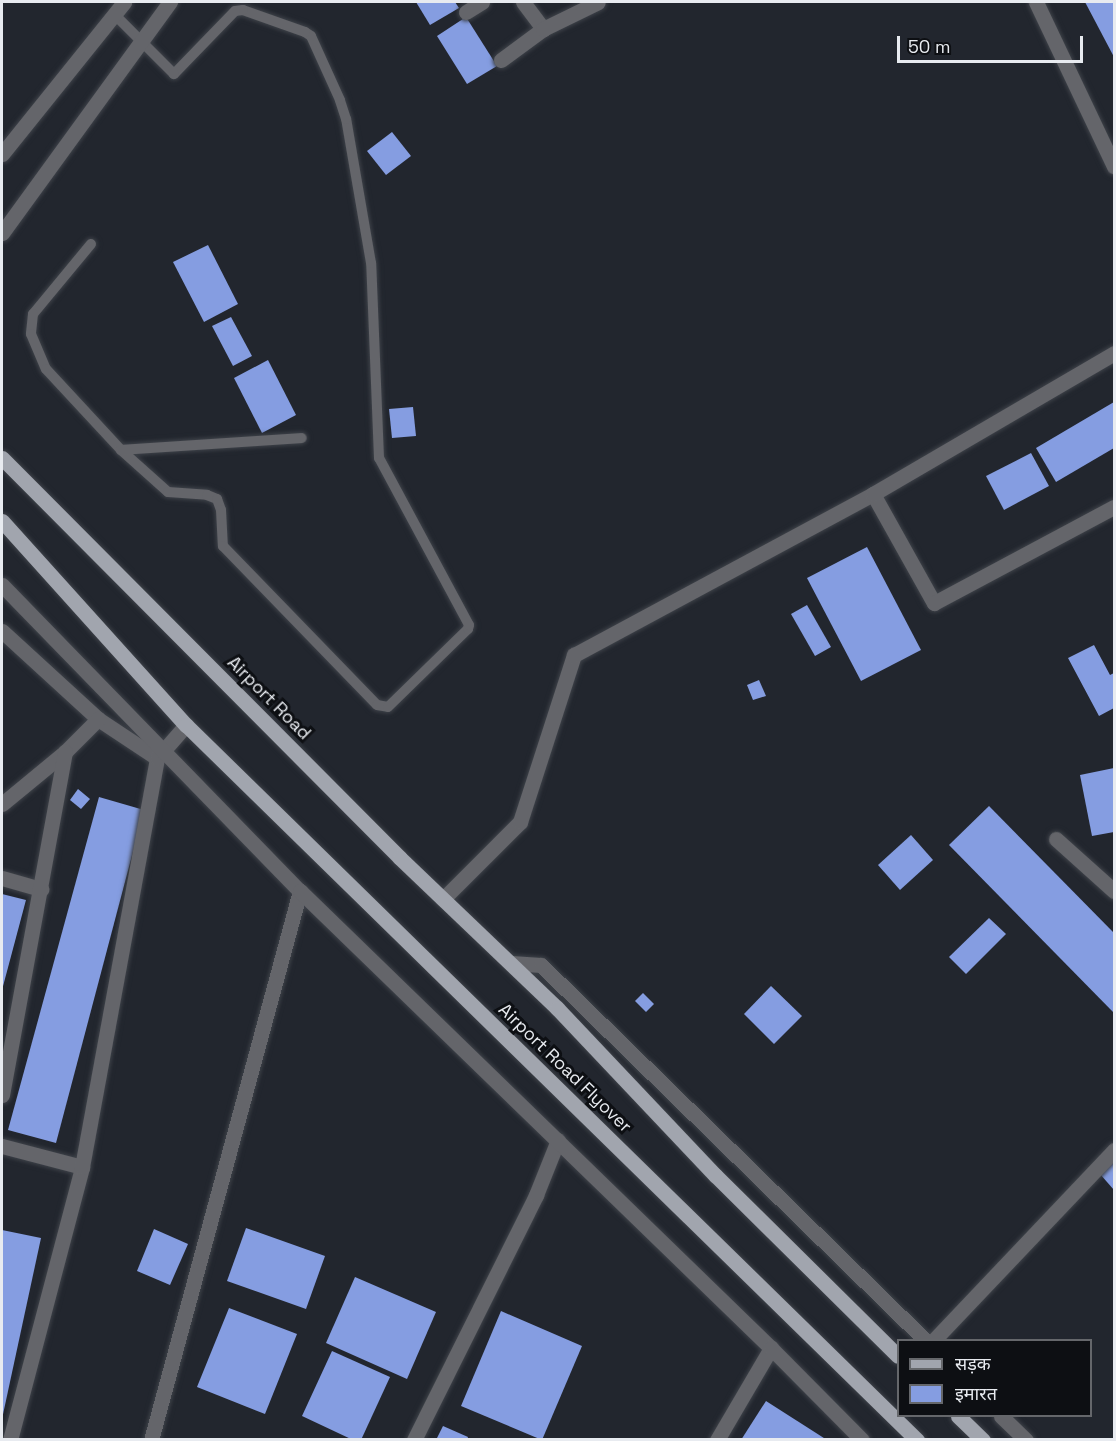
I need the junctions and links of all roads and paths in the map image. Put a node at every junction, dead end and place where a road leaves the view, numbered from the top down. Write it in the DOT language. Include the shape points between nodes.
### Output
graph roads {
  1 [pos="170,2"];
  2 [pos="482,2"];
  3 [pos="523,2"];
  4 [pos="598,2"];
  5 [pos="1036,2"];
  6 [pos="119,8"];
  7 [pos="466,12"];
  8 [pos="543,29"];
  9 [pos="140,40"];
  10 [pos="501,60"];
  11 [pos="2,154"];
  12 [pos="1114,166"];
  13 [pos="2,233"];
  14 [pos="91,244"];
  15 [pos="1114,353"];
  16 [pos="302,438"];
  17 [pos="121,450"];
  18 [pos="2,458"];
  19 [pos="873,494"];
  20 [pos="1114,507"];
  21 [pos="2,522"];
  22 [pos="2,585"];
  23 [pos="2,631"];
  24 [pos="99,719"];
  25 [pos="186,725"];
  26 [pos="65,752"];
  27 [pos="160,755"];
  28 [pos="2,804"];
  29 [pos="1056,839"];
  30 [pos="2,878"];
  31 [pos="41,889"];
  32 [pos="300,891"];
  33 [pos="1114,891"];
  34 [pos="443,899"];
  35 [pos="511,963"];
  36 [pos="2,1095"];
  37 [pos="558,1140"];
  38 [pos="2,1146"];
  39 [pos="1114,1150"];
  40 [pos="82,1167"];
  41 [pos="923,1339"];
  42 [pos="936,1339"];
  43 [pos="771,1348"];
  44 [pos="897,1355"];
  45 [pos="959,1417"];
  46 [pos="1002,1417"];
  47 [pos="10,1440"];
  48 [pos="151,1440"];
  49 [pos="414,1440"];
  50 [pos="717,1440"];
  51 [pos="862,1440"];
  52 [pos="917,1440"];
  53 [pos="982,1440"];
  54 [pos="1026,1440"];
  1 -- 9 [label="street"];
  2 -- 7 [label="street"];
  3 -- 8 [label="street"];
  4 -- 8 [label="street"];
  5 -- 12 [label="street"];
  6 -- 9 [label="lane"];
  6 -- 11 [label="street"];
  8 -- 10 [label="street"];
  9 -- 13 [label="street"];
  9 -- 17 [label="lane" via="174,74 238,10 311,36 346,119 371,263 379,458 469,627 388,707 381,708 223,546 217,500 207,495 169,493"];
  14 -- 17 [label="lane" via="37,307 30,321 31,334 52,378"];
  15 -- 19 [label="street"];
  16 -- 17 [label="lane"];
  18 -- 34 [label="main road, Airport Road"];
  19 -- 20 [label="street" via="934,603"];
  19 -- 34 [label="street" via="574,655 520,822"];
  21 -- 25 [label="main road, Airport Road Flyover"];
  22 -- 27 [label="street"];
  23 -- 24 [label="street"];
  24 -- 26 [label="street"];
  24 -- 27 [label="street"];
  25 -- 27 [label="street"];
  25 -- 52 [label="main road, Airport Road Flyover"];
  26 -- 28 [label="street"];
  26 -- 31 [label="street"];
  27 -- 32 [label="street"];
  27 -- 40 [label="street"];
  29 -- 33 [label="street"];
  30 -- 31 [label="street"];
  31 -- 36 [label="street"];
  32 -- 37 [label="street"];
  32 -- 48 [label="street"];
  34 -- 35 [label="main road, Airport Road"];
  35 -- 41 [label="street" via="541,965"];
  35 -- 44 [label="main road, Airport Road Flyover" via="715,1175"];
  37 -- 43 [label="street"];
  37 -- 49 [label="street" via="537,1195"];
  38 -- 40 [label="street"];
  39 -- 42 [label="street"];
  40 -- 47 [label="street"];
  43 -- 50 [label="street"];
  43 -- 51 [label="street"];
  45 -- 53 [label="main road"];
  46 -- 54 [label="street"];
}
